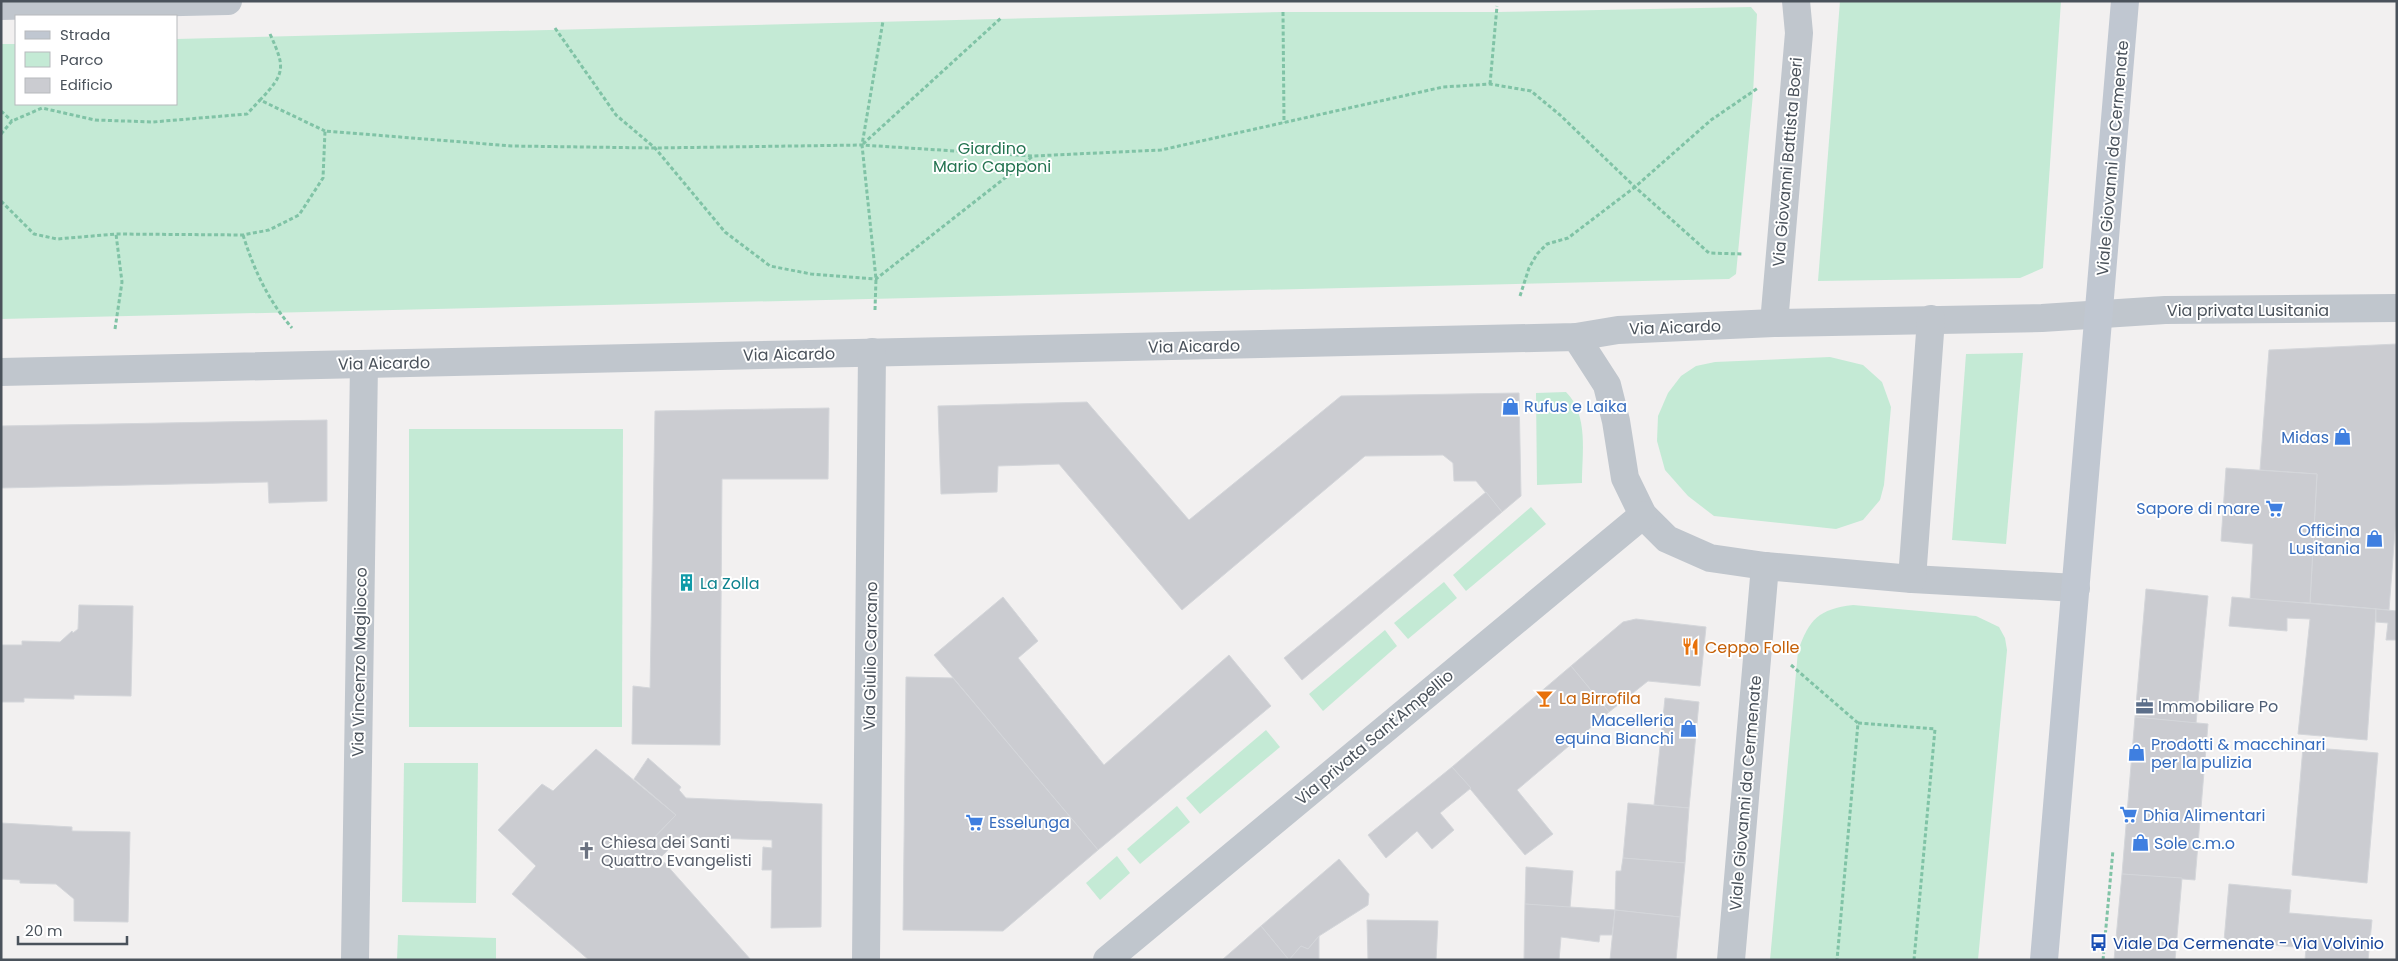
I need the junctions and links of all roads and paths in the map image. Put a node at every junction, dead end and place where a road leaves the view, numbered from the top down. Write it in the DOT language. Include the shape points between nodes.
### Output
graph roads {
  1 [pos="228,1"];
  2 [pos="1796,1"];
  3 [pos="2126,1"];
  4 [pos="1,6"];
  5 [pos="1497,6"];
  6 [pos="1283,12"];
  7 [pos="1001,18"];
  8 [pos="883,21"];
  9 [pos="555,28"];
  10 [pos="270,34"];
  11 [pos="1490,84"];
  12 [pos="1758,88"];
  13 [pos="260,100"];
  14 [pos="1,111"];
  15 [pos="12,121"];
  16 [pos="1284,123"];
  17 [pos="326,131"];
  18 [pos="1,134"];
  19 [pos="862,145"];
  20 [pos="655,148"];
  21 [pos="1034,156"];
  22 [pos="1635,187"];
  23 [pos="1,201"];
  24 [pos="116,234"];
  25 [pos="243,234"];
  26 [pos="1743,254"];
  27 [pos="876,279"];
  28 [pos="1520,296"];
  29 [pos="2397,308"];
  30 [pos="875,310"];
  31 [pos="2099,314"];
  32 [pos="1931,319"];
  33 [pos="1774,323"];
  34 [pos="292,328"];
  35 [pos="115,329"];
  36 [pos="1576,337"];
  37 [pos="872,352"];
  38 [pos="364,364"];
  39 [pos="1,372"];
  40 [pos="1643,516"];
  41 [pos="1765,566"];
  42 [pos="1912,579"];
  43 [pos="2076,588"];
  44 [pos="1791,665"];
  45 [pos="1858,723"];
  46 [pos="2113,850"];
  47 [pos="355,960"];
  48 [pos="866,960"];
  49 [pos="1106,960"];
  50 [pos="1731,960"];
  51 [pos="1837,960"];
  52 [pos="1914,960"];
  53 [pos="2044,960"];
  54 [pos="2103,960"];
  1 -- 4 [label="street"];
  2 -- 33 [label="street, Via Giovanni Battista Boeri" via="1798,33"];
  3 -- 31 [label="main road, Viale Giovanni da Cermenate"];
  5 -- 11 [label="path"];
  6 -- 16 [label="path"];
  7 -- 19 [label="path"];
  8 -- 19 [label="path"];
  9 -- 20 [label="path" via="616,115"];
  10 -- 13 [label="path" via="282,61 280,74"];
  11 -- 16 [label="path" via="1443,87"];
  11 -- 22 [label="path" via="1531,91"];
  12 -- 22 [label="path" via="1711,120"];
  13 -- 15 [label="path" via="247,114 153,122 95,120 42,108"];
  13 -- 17 [label="path"];
  14 -- 15 [label="path"];
  15 -- 18 [label="path"];
  16 -- 21 [label="path" via="1161,150"];
  17 -- 20 [label="path" via="512,146"];
  17 -- 25 [label="path" via="323,178 299,215 270,230"];
  19 -- 20 [label="path"];
  19 -- 21 [label="path"];
  19 -- 27 [label="path"];
  20 -- 27 [label="path" via="724,232 770,266 811,274"];
  21 -- 27 [label="path"];
  22 -- 26 [label="path" via="1709,252"];
  22 -- 28 [label="path" via="1568,238 1547,244 1529,268"];
  23 -- 24 [label="path" via="34,234 57,239"];
  24 -- 25 [label="path"];
  24 -- 35 [label="path" via="122,282"];
  25 -- 34 [label="path" via="254,268 277,310"];
  27 -- 30 [label="path"];
  29 -- 31 [label="street, Via privata Lusitania" via="2165,310"];
  31 -- 32 [label="street"];
  31 -- 43 [label="main road, Viale Giovanni da Cermenate"];
  32 -- 33 [label="street"];
  32 -- 42 [label="street"];
  33 -- 36 [label="street, Via Aicardo" via="1618,330"];
  36 -- 37 [label="street, Via Aicardo"];
  36 -- 40 [label="street" via="1607,384 1625,478"];
  37 -- 38 [label="street, Via Aicardo"];
  37 -- 48 [label="street, Via Giulio Carcano"];
  38 -- 39 [label="street, Via Aicardo"];
  38 -- 47 [label="street, Via Vincenzo Magliocco"];
  40 -- 41 [label="street" via="1667,538 1710,558"];
  40 -- 49 [label="street, Via privata Sant'Ampellio"];
  41 -- 42 [label="street"];
  41 -- 50 [label="street, Viale Giovanni da Cermenate"];
  42 -- 43 [label="street"];
  43 -- 53 [label="main road, Viale Giovanni da Cermenate"];
  44 -- 45 [label="path"];
  45 -- 51 [label="path"];
  45 -- 52 [label="path" via="1935,729"];
  46 -- 54 [label="path"];
}
